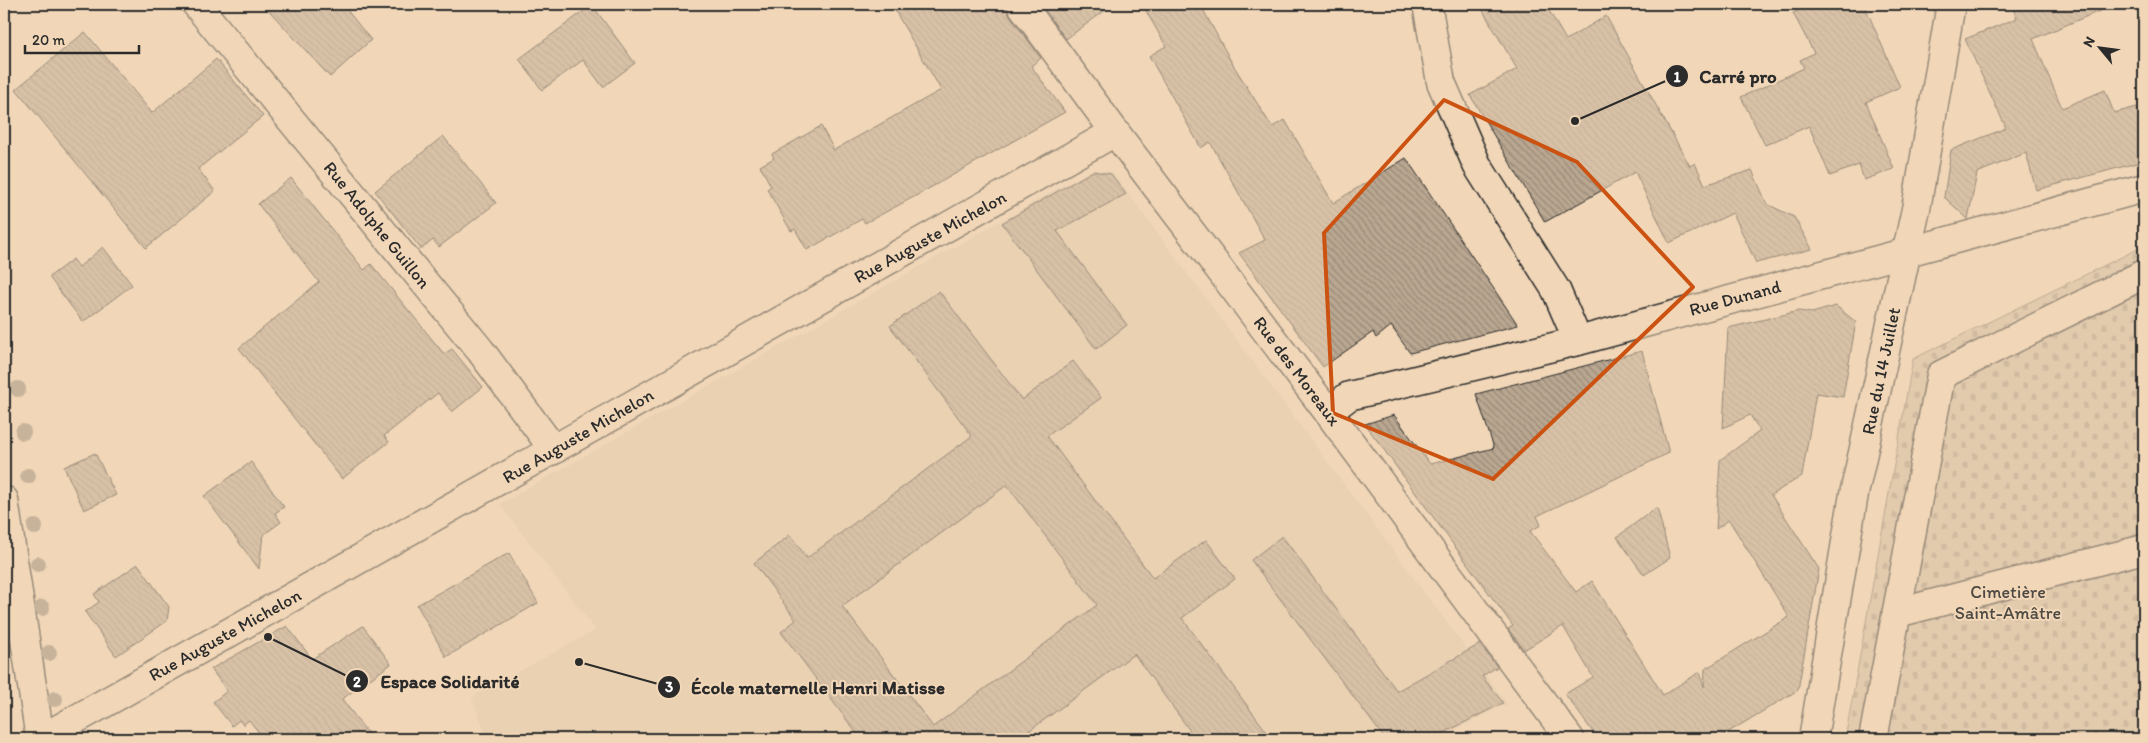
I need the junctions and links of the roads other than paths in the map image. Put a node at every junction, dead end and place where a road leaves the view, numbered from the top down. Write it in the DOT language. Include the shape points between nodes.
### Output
graph roads {
  1 [pos="196,4"];
  2 [pos="1021,4"];
  3 [pos="1427,4"];
  4 [pos="1952,4"];
  5 [pos="1115,132"];
  6 [pos="2144,188"];
  7 [pos="1907,253"];
  8 [pos="2144,274"];
  9 [pos="1578,341"];
  10 [pos="1328,412"];
  11 [pos="554,450"];
  12 [pos="4,500"];
  13 [pos="2144,549"];
  14 [pos="1897,613"];
  15 [pos="40,739"];
  16 [pos="1570,739"];
  17 [pos="1813,739"];
  18 [pos="1873,739"];
  1 -- 11 [label="street, Rue Adolphe Guillon" via="480,350"];
  2 -- 5 [label="street, Rue des Moreaux"];
  3 -- 9 [label="street" via="1441,82 1477,165 1556,290"];
  4 -- 7 [label="street, Rue du 14 Juillet"];
  5 -- 10 [label="street, Rue des Moreaux"];
  5 -- 11 [label="street, Rue Auguste Michelon"];
  6 -- 7 [label="street, Rue Dunand"];
  7 -- 9 [label="street, Rue Dunand"];
  7 -- 17 [label="street, Rue du 14 Juillet" via="1854,494"];
  8 -- 14 [label="street" via="1941,375"];
  9 -- 10 [label="street, Rue Dunand" via="1349,396"];
  10 -- 16 [label="street, Rue des Moreaux"];
  11 -- 15 [label="street, Rue Auguste Michelon"];
  12 -- 15 [label="street"];
  13 -- 14 [label="street"];
  14 -- 18 [label="street"];
}
